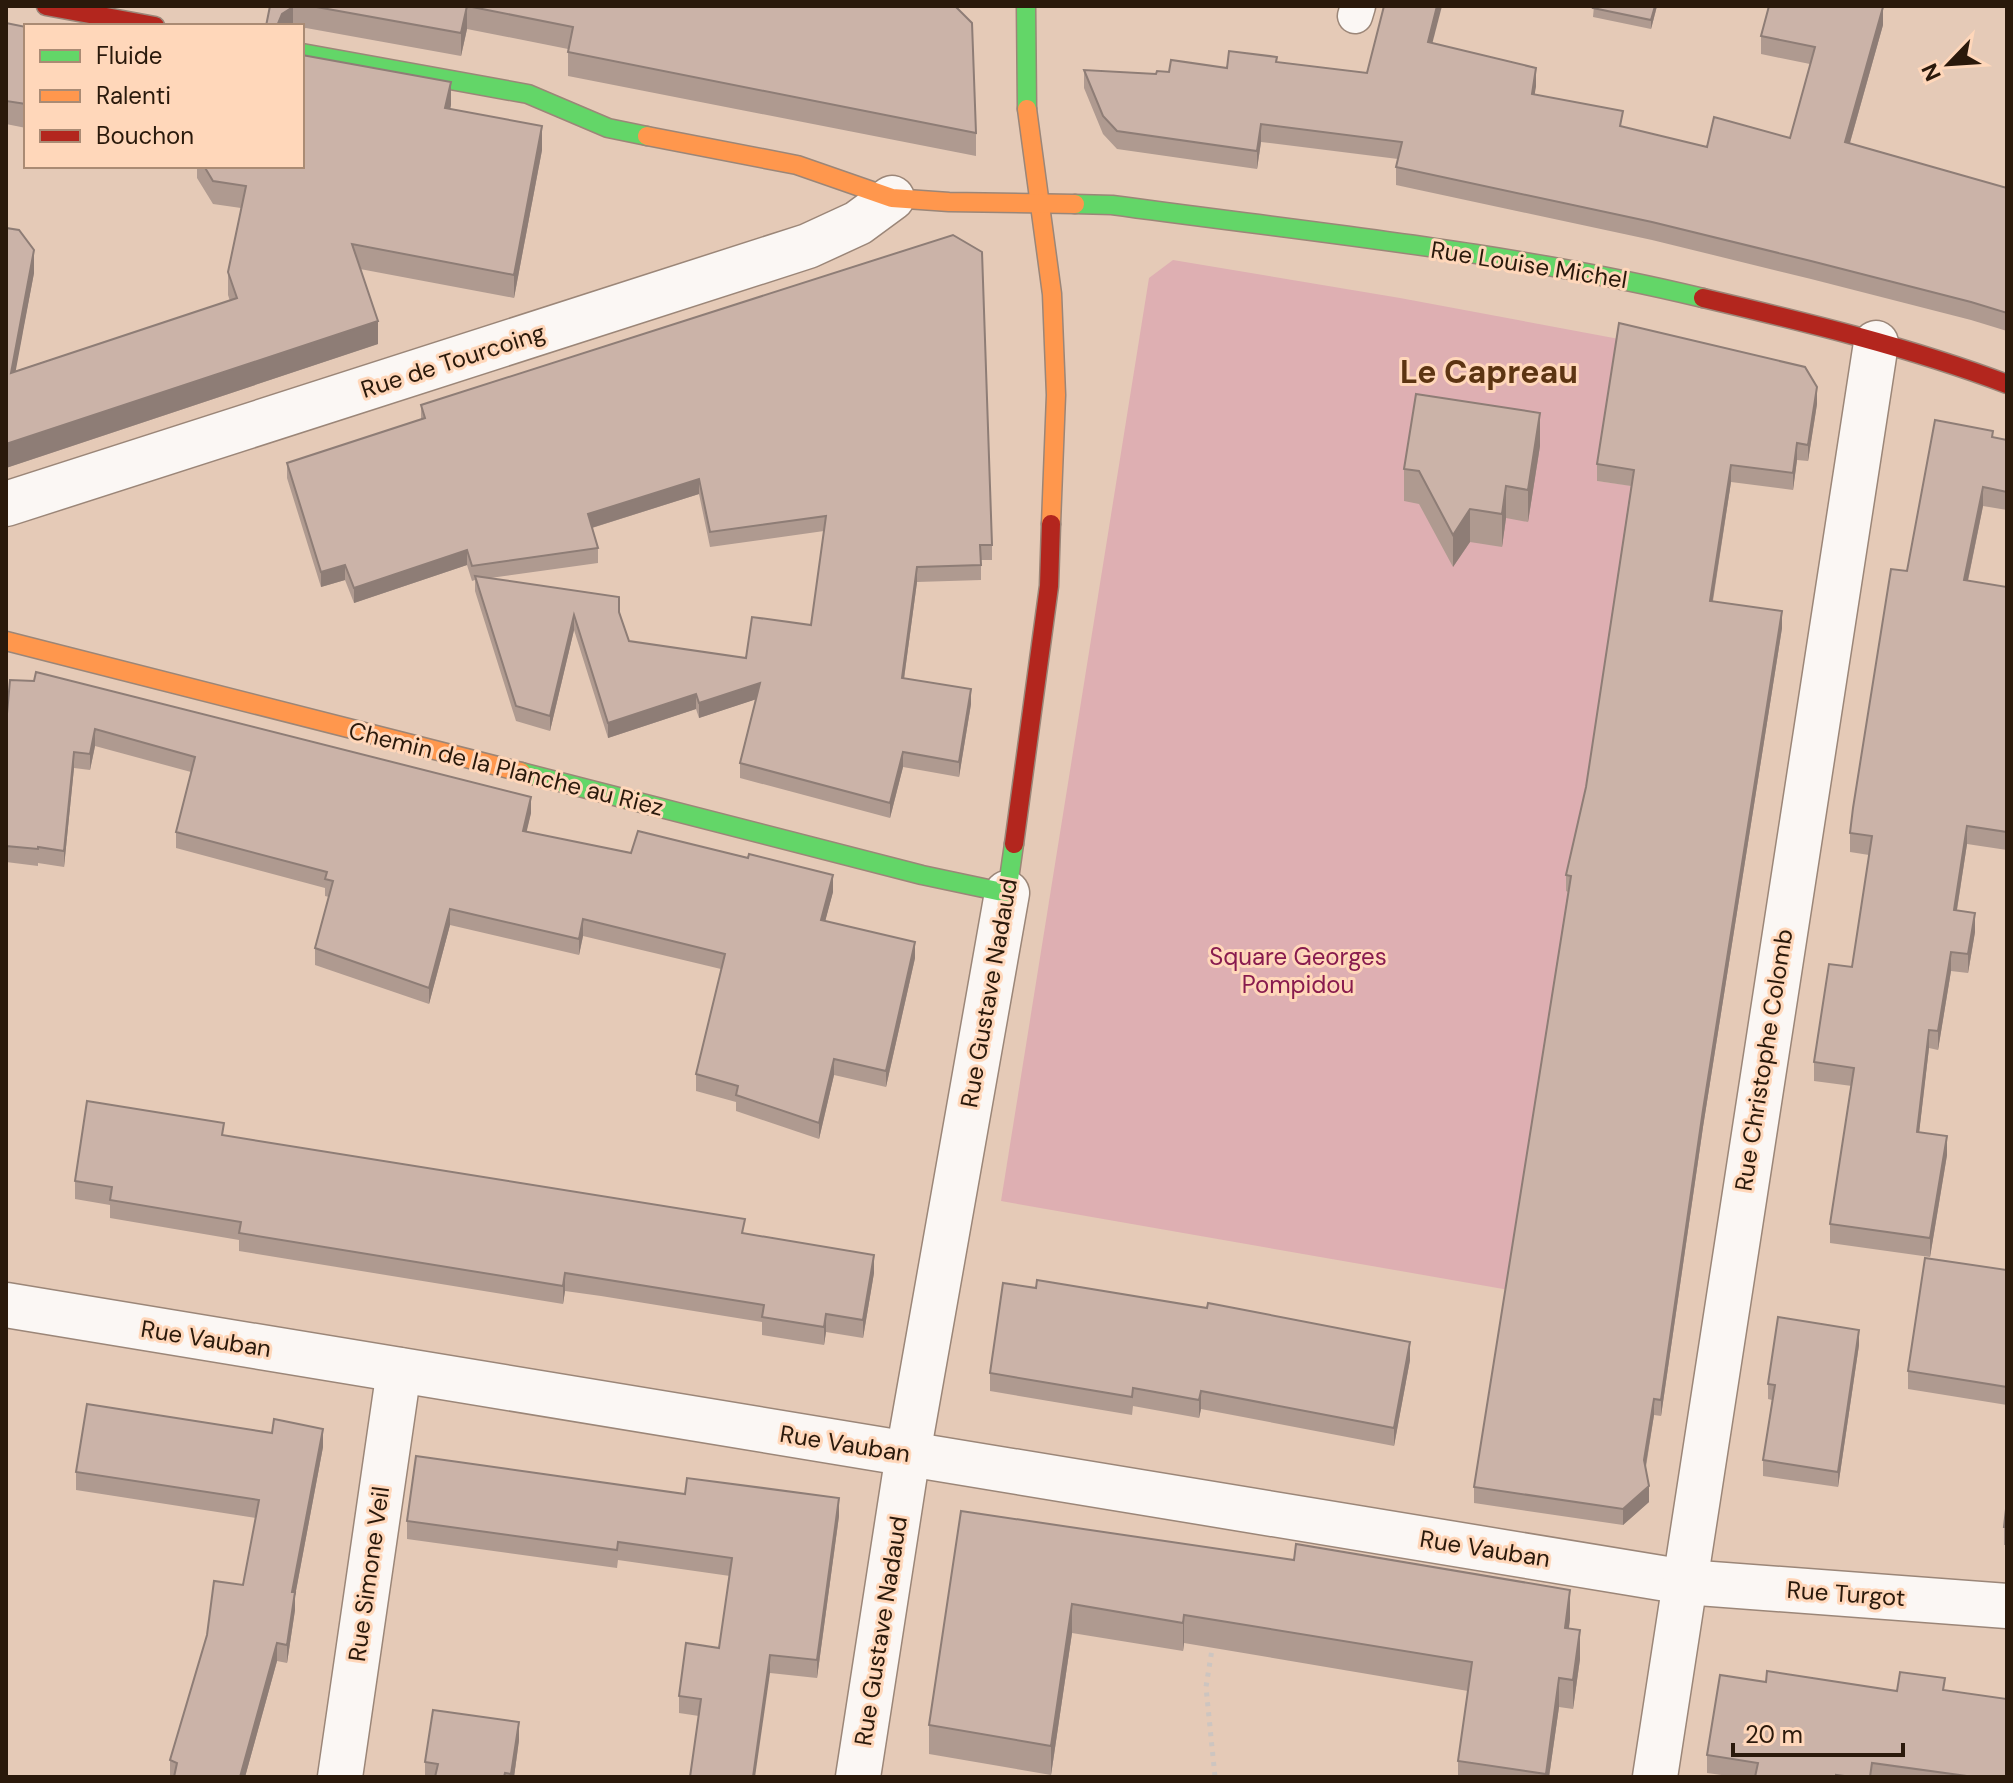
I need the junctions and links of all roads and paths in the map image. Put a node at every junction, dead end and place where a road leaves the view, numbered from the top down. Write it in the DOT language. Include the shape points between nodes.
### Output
graph roads {
  1 [pos="46,6"];
  2 [pos="1026,6"];
  3 [pos="144,24"];
  4 [pos="304,53"];
  5 [pos="892,198"];
  6 [pos="1039,203"];
  7 [pos="1876,343"];
  8 [pos="2007,384"];
  9 [pos="6,504"];
  10 [pos="6,641"];
  11 [pos="1007,893"];
  12 [pos="6,1305"];
  13 [pos="399,1370"];
  14 [pos="908,1454"];
  15 [pos="1685,1582"];
  16 [pos="2007,1606"];
  17 [pos="1213,1643"];
  18 [pos="340,1777"];
  19 [pos="858,1777"];
  20 [pos="1215,1777"];
  21 [pos="1655,1777"];
  1 -- 3 [label="street"];
  2 -- 6 [label="street, Rue Gustave Nadaud" via="1026,105"];
  4 -- 5 [label="street, Rue Louise Michel" via="528,94 608,128 784,161"];
  5 -- 6 [label="street, Rue Louise Michel"];
  5 -- 9 [label="street, Rue de Tourcoing" via="858,223 808,246"];
  6 -- 7 [label="street, Rue Louise Michel" via="1156,210 1467,253 1649,285"];
  6 -- 11 [label="street, Rue Gustave Nadaud" via="1053,308 1053,502 1043,646"];
  7 -- 8 [label="street, Rue Louise Michel"];
  7 -- 15 [label="street, Rue Christophe Colomb"];
  10 -- 11 [label="street, Chemin de la Planche au Riez"];
  11 -- 14 [label="street, Rue Gustave Nadaud"];
  12 -- 13 [label="street, Rue Vauban"];
  13 -- 14 [label="street, Rue Vauban"];
  13 -- 18 [label="street, Rue Simone Veil"];
  14 -- 15 [label="street, Rue Vauban"];
  14 -- 19 [label="street, Rue Gustave Nadaud"];
  15 -- 16 [label="street, Rue Turgot"];
  15 -- 21 [label="street, Rue Christophe Colomb"];
  17 -- 20 [label="path" via="1206,1687"];
}
